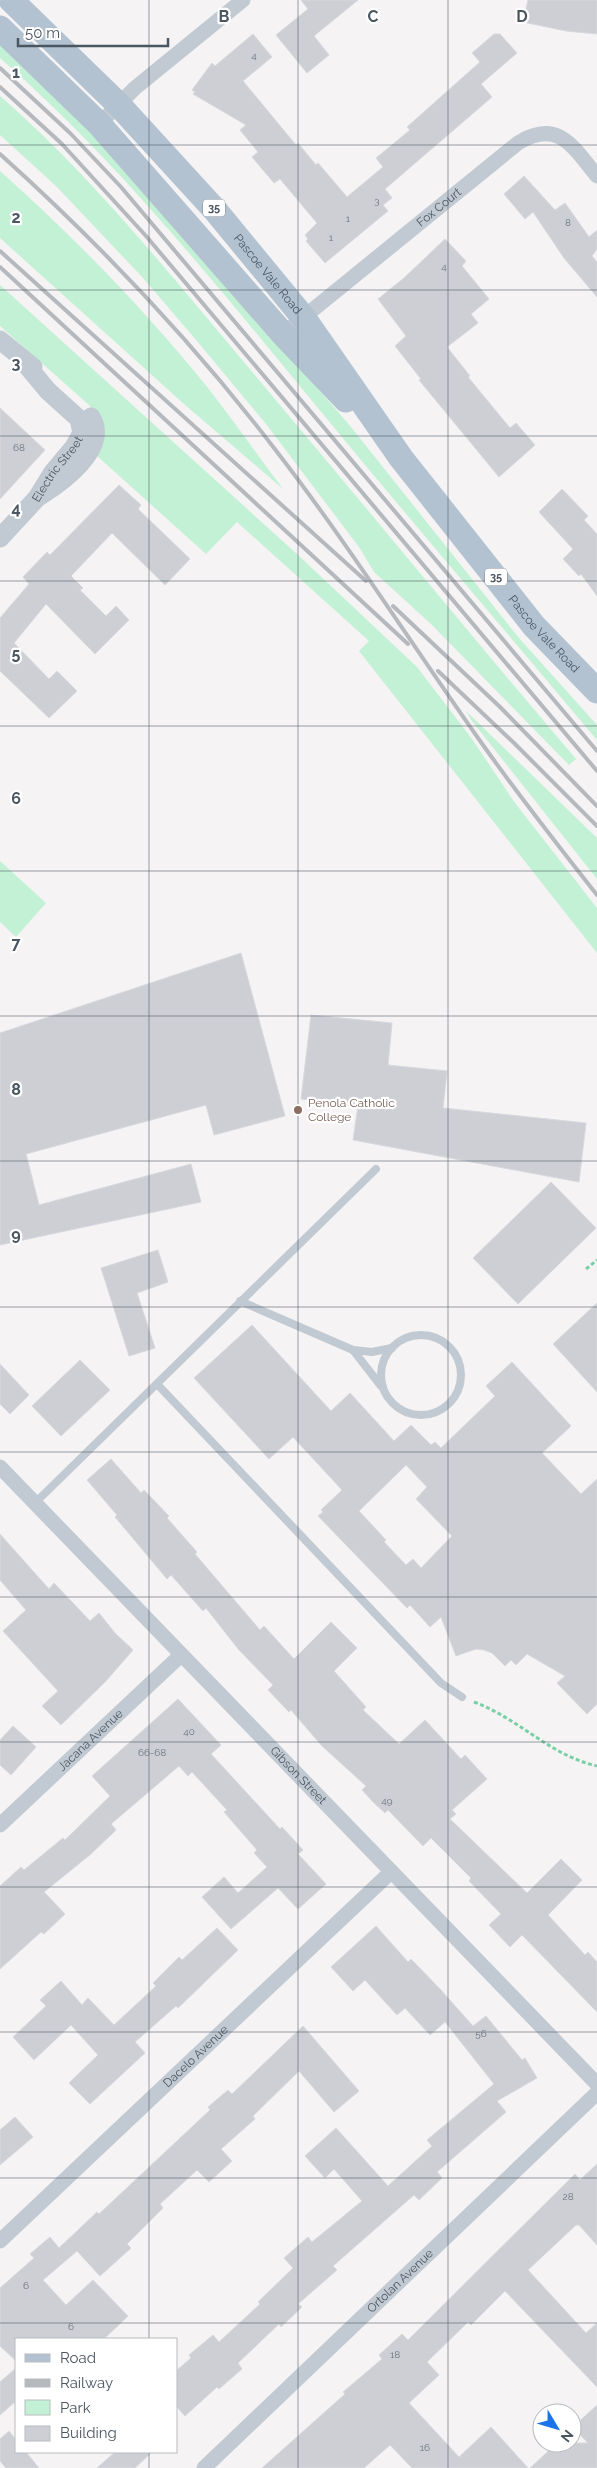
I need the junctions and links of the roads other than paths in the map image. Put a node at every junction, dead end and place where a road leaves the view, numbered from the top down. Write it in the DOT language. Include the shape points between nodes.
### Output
graph roads {
  1 [pos="11,0"];
  2 [pos="243,0"];
  3 [pos="0,28"];
  4 [pos="118,104"];
  5 [pos="99,124"];
  6 [pos="597,176"];
  7 [pos="303,318"];
  8 [pos="283,334"];
  9 [pos="0,340"];
  10 [pos="401,458"];
  11 [pos="0,538"];
  12 [pos="597,691"];
  13 [pos="376,1168"];
  14 [pos="240,1301"];
  15 [pos="392,1348"];
  16 [pos="353,1350"];
  17 [pos="157,1384"];
  18 [pos="382,1388"];
  19 [pos="0,1467"];
  20 [pos="35,1503"];
  21 [pos="181,1655"];
  22 [pos="462,1697"];
  23 [pos="0,1825"];
  24 [pos="391,1872"];
  25 [pos="597,2084"];
  26 [pos="597,2093"];
  27 [pos="0,2240"];
  28 [pos="204,2468"];
  1 -- 4 [label="main road, Pascoe Vale Road / 35"];
  2 -- 4 [label="street"];
  3 -- 5 [label="main road, Pascoe Vale Road / 35"];
  4 -- 5 [label="street"];
  4 -- 7 [label="main road, Pascoe Vale Road / 35" via="216,210"];
  5 -- 8 [label="main road, Pascoe Vale Road / 35"];
  6 -- 7 [label="street, Fox Court" via="563,138 542,132 531,135"];
  7 -- 8 [label="street, Fox Court"];
  7 -- 10 [label="main road, Pascoe Vale Road / 35"];
  8 -- 10 [label="main road, Pascoe Vale Road / 35"];
  9 -- 11 [label="street, Electric Street" via="81,424 82,433 37,498"];
  10 -- 12 [label="main road, Pascoe Vale Road / 35" via="534,626"];
  13 -- 14 [label="lane"];
  14 -- 16 [label="lane"];
  14 -- 17 [label="lane"];
  15 -- 16 [label="lane" via="372,1352"];
  15 -- 18 [label="lane" via="383,1362"];
  15 -- 18 [label="lane" via="412,1336 440,1339 458,1359 460,1386 445,1408 421,1416 397,1408"];
  16 -- 18 [label="lane"];
  17 -- 20 [label="lane"];
  17 -- 22 [label="lane" via="441,1683"];
  19 -- 20 [label="street, Gibson Street"];
  20 -- 21 [label="street, Gibson Street"];
  21 -- 23 [label="street, Jacana Avenue"];
  21 -- 24 [label="street, Gibson Street"];
  24 -- 25 [label="street, Gibson Street"];
  24 -- 27 [label="street, Dacelo Avenue"];
  26 -- 28 [label="street, Ortolan Avenue"];
}
